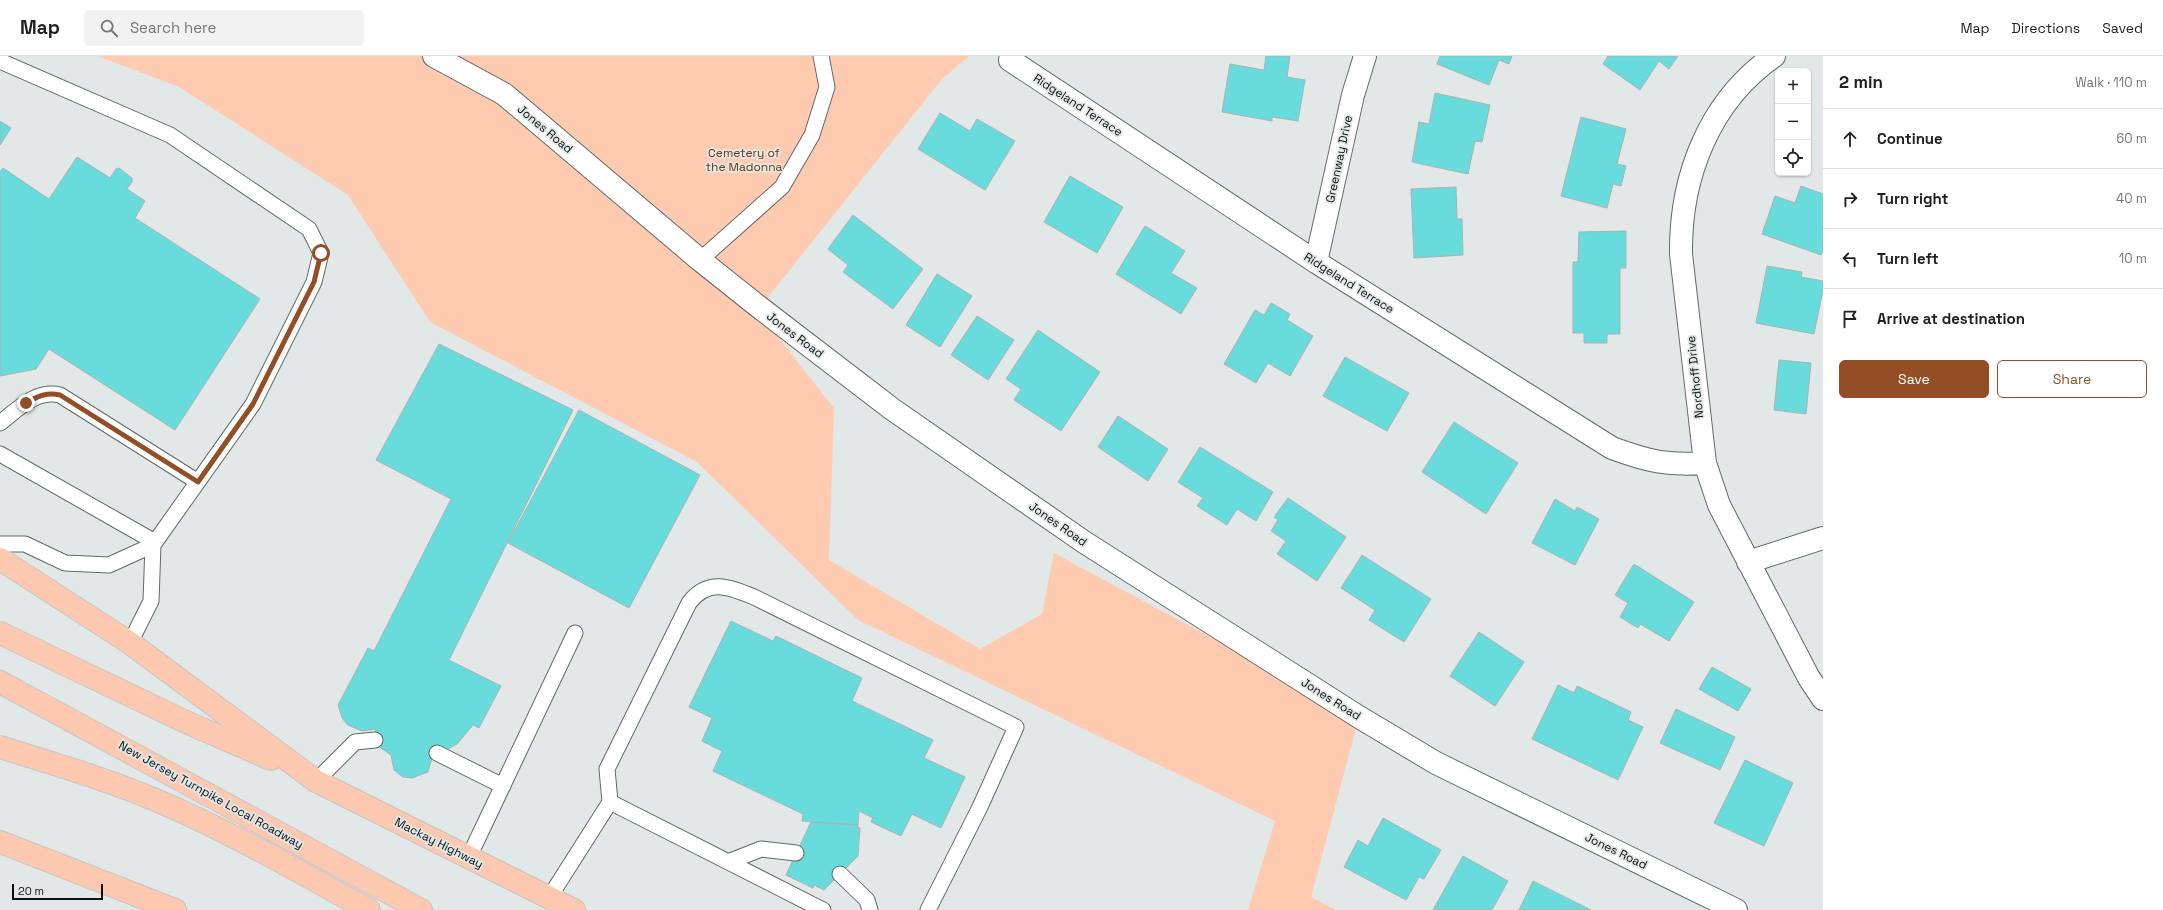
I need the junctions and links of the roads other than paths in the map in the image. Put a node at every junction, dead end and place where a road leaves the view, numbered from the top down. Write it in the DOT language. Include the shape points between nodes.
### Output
graph roads {
  1 [pos="434,56"];
  2 [pos="821,56"];
  3 [pos="1365,56"];
  4 [pos="1774,56"];
  5 [pos="1010,60"];
  6 [pos="0,61"];
  7 [pos="700,260"];
  8 [pos="1316,262"];
  9 [pos="0,423"];
  10 [pos="0,454"];
  11 [pos="1705,463"];
  12 [pos="198,482"];
  13 [pos="1823,538"];
  14 [pos="154,543"];
  15 [pos="0,544"];
  16 [pos="0,559"];
  17 [pos="1748,562"];
  18 [pos="0,633"];
  19 [pos="575,633"];
  20 [pos="130,643"];
  21 [pos="0,682"];
  22 [pos="1823,699"];
  23 [pos="375,740"];
  24 [pos="0,747"];
  25 [pos="437,753"];
  26 [pos="311,777"];
  27 [pos="503,786"];
  28 [pos="610,802"];
  29 [pos="0,842"];
  30 [pos="796,853"];
  31 [pos="468,859"];
  32 [pos="728,862"];
  33 [pos="840,874"];
  34 [pos="549,898"];
  35 [pos="175,910"];
  36 [pos="369,910"];
  37 [pos="421,910"];
  38 [pos="574,910"];
  39 [pos="823,910"];
  40 [pos="870,910"];
  41 [pos="928,910"];
  42 [pos="1736,910"];
  1 -- 7 [label="street, Jones Road" via="504,94"];
  2 -- 7 [label="lane" via="827,87 812,134 782,187"];
  3 -- 8 [label="street, Greenway Drive" via="1353,95"];
  4 -- 11 [label="street, Nordhoff Drive" via="1734,92 1714,120 1696,156 1686,190 1681,254"];
  5 -- 8 [label="street, Ridgeland Terrace"];
  6 -- 12 [label="lane" via="170,135 309,229 321,253 314,282 253,404"];
  7 -- 42 [label="street, Jones Road" via="892,408 1078,538 1359,717 1436,763"];
  8 -- 11 [label="street, Ridgeland Terrace" via="1612,448 1645,460 1679,465"];
  9 -- 12 [label="lane" via="39,395 60,395"];
  10 -- 14 [label="lane"];
  11 -- 17 [label="street, Nordhoff Drive" via="1719,505"];
  12 -- 14 [label="lane"];
  13 -- 17 [label="street"];
  14 -- 15 [label="lane" via="109,565 64,563 25,544"];
  14 -- 20 [label="lane" via="151,601"];
  16 -- 20 [label="highway"];
  17 -- 22 [label="street, Nordhoff Drive" via="1809,678"];
  18 -- 26 [label="highway" via="188,723"];
  19 -- 27 [label="lane"];
  20 -- 26 [label="highway"];
  21 -- 37 [label="highway, New Jersey Turnpike Local Roadway"];
  23 -- 26 [label="lane" via="355,742"];
  24 -- 36 [label="highway" via="164,803"];
  25 -- 27 [label="lane"];
  26 -- 31 [label="highway, Mackay Highway"];
  27 -- 31 [label="lane"];
  28 -- 32 [label="lane"];
  28 -- 34 [label="lane"];
  28 -- 41 [label="lane" via="607,769 689,603 696,594 706,588 739,591 1016,726 980,807"];
  29 -- 35 [label="highway"];
  30 -- 32 [label="lane" via="761,849"];
  31 -- 34 [label="highway, Mackay Highway"];
  32 -- 39 [label="lane"];
  33 -- 40 [label="lane" via="868,900"];
  34 -- 38 [label="highway, Mackay Highway"];
}
